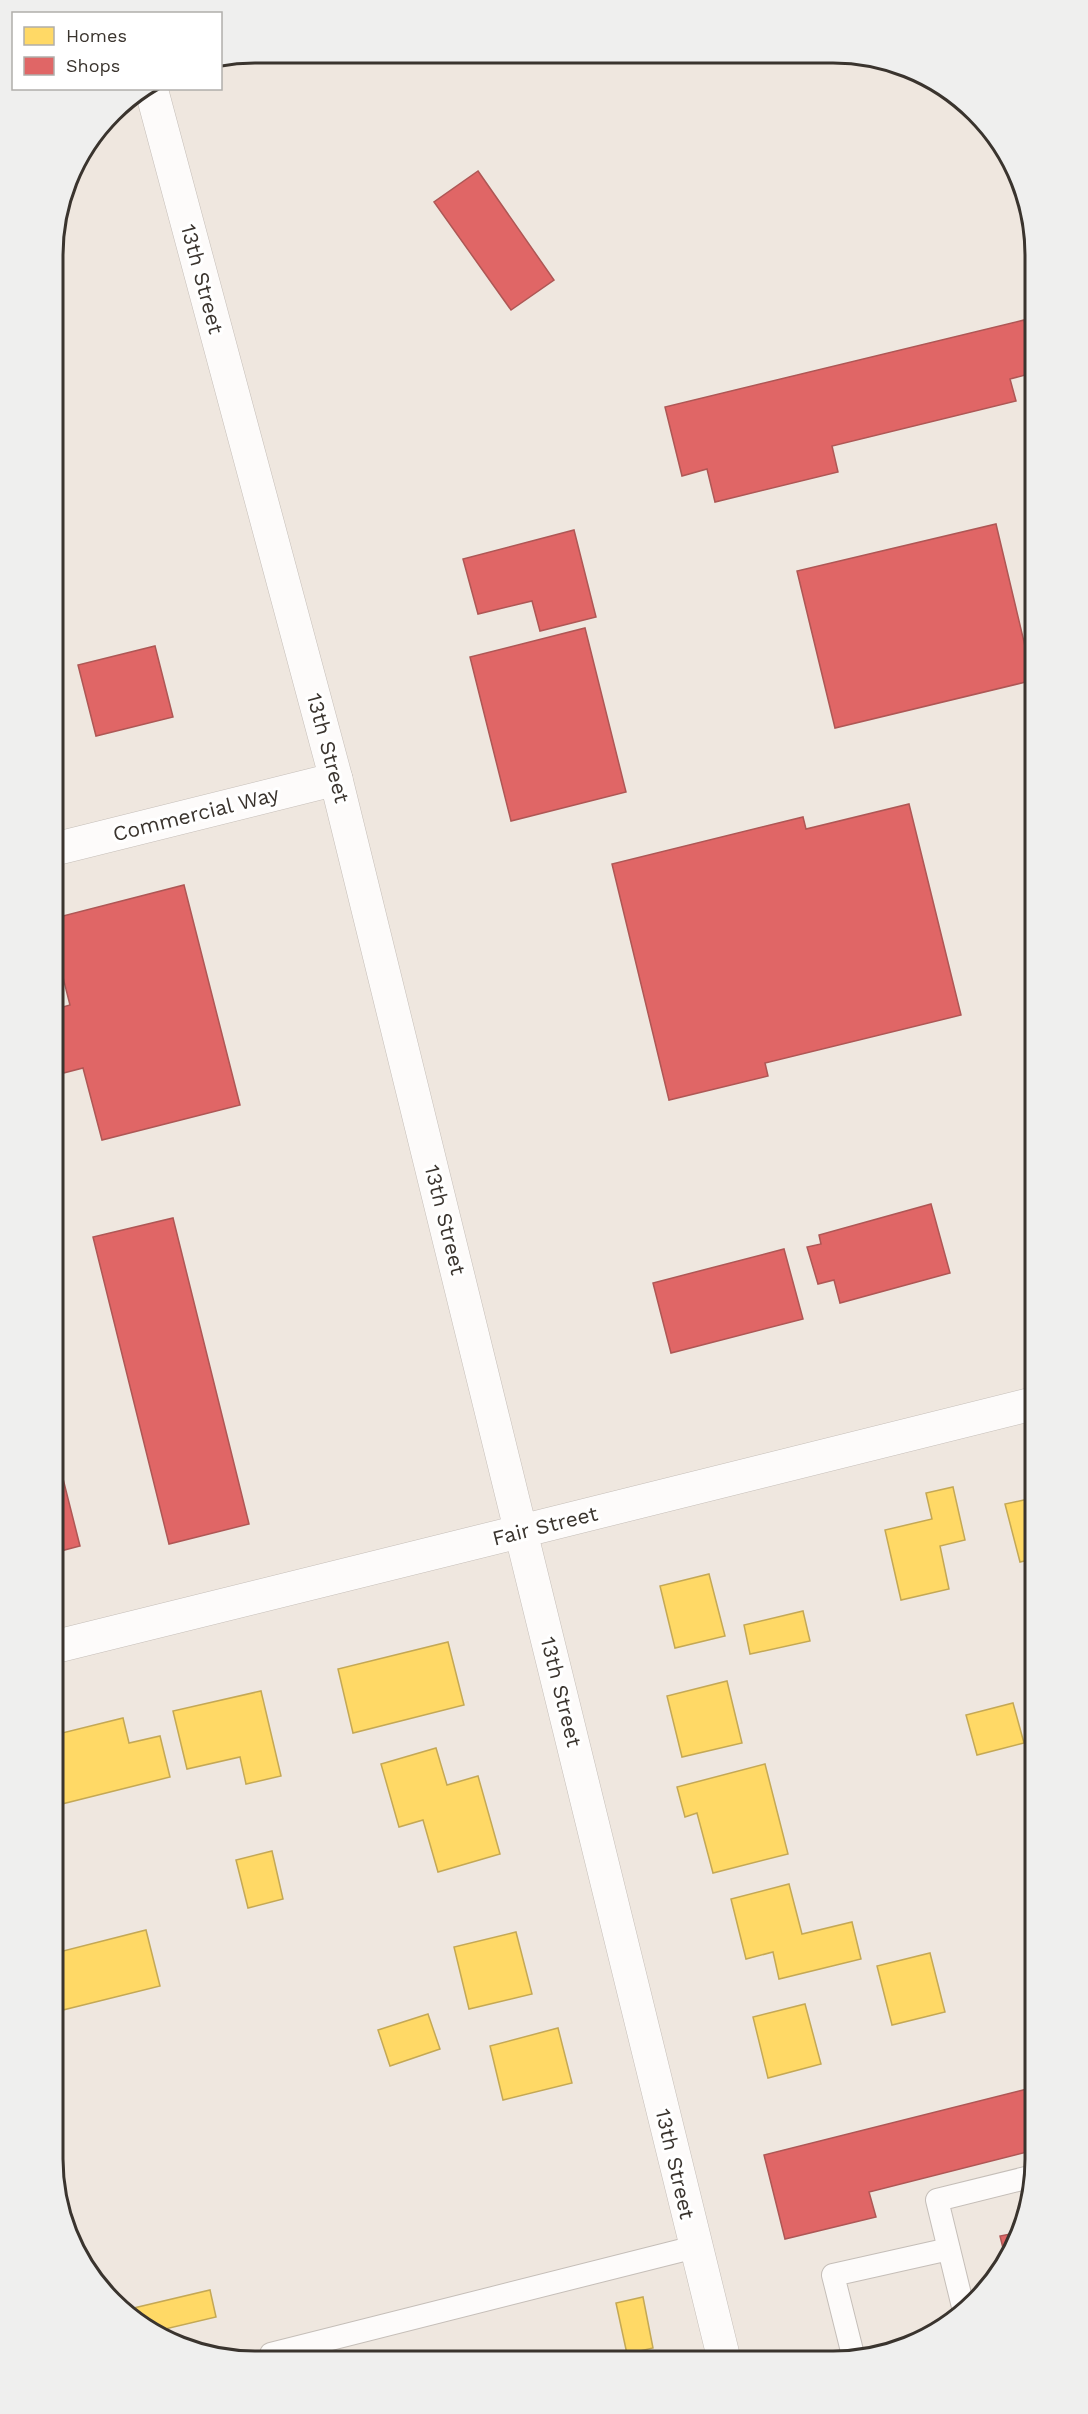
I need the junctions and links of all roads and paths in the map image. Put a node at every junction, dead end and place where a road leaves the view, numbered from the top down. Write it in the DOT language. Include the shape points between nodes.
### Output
graph roads {
  1 [pos="152,93"];
  2 [pos="336,779"];
  3 [pos="63,847"];
  4 [pos="1025,1406"];
  5 [pos="522,1532"];
  6 [pos="63,1645"];
  7 [pos="1024,2179"];
  8 [pos="695,2247"];
  9 [pos="949,2249"];
  10 [pos="961,2301"];
  11 [pos="851,2350"];
  12 [pos="283,2351"];
  13 [pos="722,2351"];
  1 -- 2 [label="street, 13th Street"];
  2 -- 3 [label="street, Commercial Way"];
  2 -- 5 [label="street, 13th Street"];
  4 -- 5 [label="street, Fair Street"];
  5 -- 6 [label="street, Fair Street"];
  5 -- 8 [label="street, 13th Street"];
  7 -- 9 [label="lane" via="937,2200"];
  8 -- 12 [label="lane"];
  8 -- 13 [label="street, 13th Street"];
  9 -- 10 [label="lane"];
  9 -- 11 [label="lane" via="833,2275"];
}
